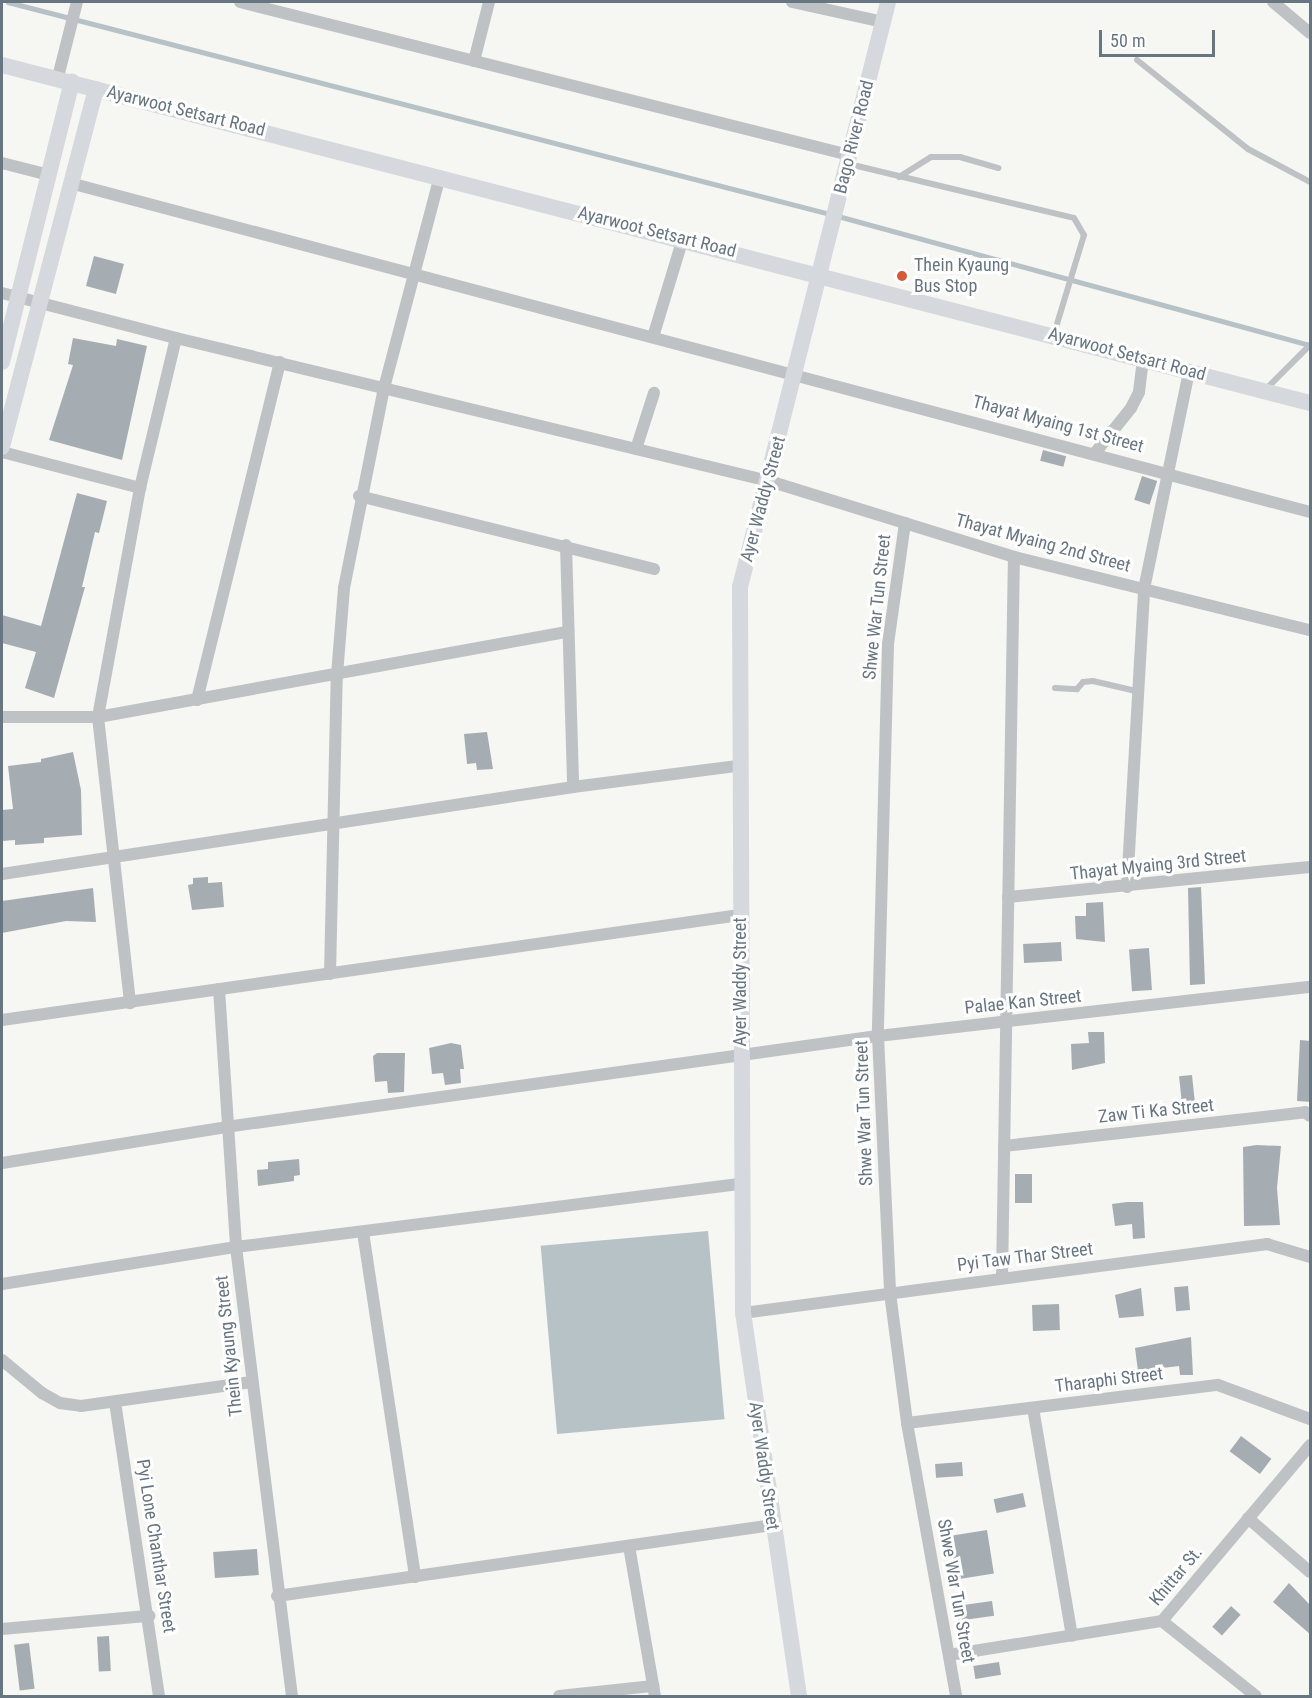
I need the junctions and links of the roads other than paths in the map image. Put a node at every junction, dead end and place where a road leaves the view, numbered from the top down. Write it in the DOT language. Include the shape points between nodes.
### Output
graph roads {
  1 [pos="240,2"];
  2 [pos="489,2"];
  3 [pos="792,2"];
  4 [pos="888,2"];
  5 [pos="1273,2"];
  6 [pos="77,5"];
  7 [pos="883,22"];
  8 [pos="1311,33"];
  9 [pos="1137,60"];
  10 [pos="474,61"];
  11 [pos="2,65"];
  12 [pos="65,80"];
  13 [pos="96,89"];
  14 [pos="848,160"];
  15 [pos="2,163"];
  16 [pos="998,168"];
  17 [pos="49,175"];
  18 [pos="440,176"];
  19 [pos="899,177"];
  20 [pos="70,183"];
  21 [pos="1311,183"];
  22 [pos="683,238"];
  23 [pos="820,273"];
  24 [pos="412,276"];
  25 [pos="10,295"];
  26 [pos="38,303"];
  27 [pos="1054,335"];
  28 [pos="653,337"];
  29 [pos="176,338"];
  30 [pos="1311,345"];
  31 [pos="1143,359"];
  32 [pos="2,362"];
  33 [pos="280,362"];
  34 [pos="1189,371"];
  35 [pos="795,375"];
  36 [pos="384,388"];
  37 [pos="1264,390"];
  38 [pos="654,393"];
  39 [pos="1311,403"];
  40 [pos="2,447"];
  41 [pos="636,449"];
  42 [pos="2,452"];
  43 [pos="1095,453"];
  44 [pos="1169,472"];
  45 [pos="770,481"];
  46 [pos="140,488"];
  47 [pos="359,496"];
  48 [pos="1311,512"];
  49 [pos="905,523"];
  50 [pos="566,545"];
  51 [pos="1014,557"];
  52 [pos="654,568"];
  53 [pos="1144,589"];
  54 [pos="1311,630"];
  55 [pos="568,632"];
  56 [pos="337,675"];
  57 [pos="1055,688"];
  58 [pos="1136,691"];
  59 [pos="197,700"];
  60 [pos="2,717"];
  61 [pos="98,717"];
  62 [pos="738,766"];
  63 [pos="573,787"];
  64 [pos="333,825"];
  65 [pos="112,857"];
  66 [pos="1311,867"];
  67 [pos="2,874"];
  68 [pos="1127,886"];
  69 [pos="1008,897"];
  70 [pos="740,915"];
  71 [pos="330,974"];
  72 [pos="1311,987"];
  73 [pos="219,990"];
  74 [pos="130,1003"];
  75 [pos="2,1020"];
  76 [pos="1006,1022"];
  77 [pos="878,1036"];
  78 [pos="740,1058"];
  79 [pos="1311,1116"];
  80 [pos="226,1127"];
  81 [pos="1004,1146"];
  82 [pos="2,1163"];
  83 [pos="739,1184"];
  84 [pos="363,1232"];
  85 [pos="236,1247"];
  86 [pos="1311,1257"];
  87 [pos="1002,1277"];
  88 [pos="2,1284"];
  89 [pos="890,1293"];
  90 [pos="742,1313"];
  91 [pos="2,1360"];
  92 [pos="251,1382"];
  93 [pos="115,1402"];
  94 [pos="1033,1408"];
  95 [pos="1311,1419"];
  96 [pos="907,1424"];
  97 [pos="1311,1445"];
  98 [pos="1248,1518"];
  99 [pos="773,1525"];
  100 [pos="629,1546"];
  101 [pos="1311,1572"];
  102 [pos="415,1577"];
  103 [pos="277,1596"];
  104 [pos="150,1616"];
  105 [pos="1162,1621"];
  106 [pos="2,1629"];
  107 [pos="1072,1636"];
  108 [pos="950,1655"];
  109 [pos="654,1691"];
  110 [pos="159,1696"];
  111 [pos="292,1696"];
  112 [pos="559,1696"];
  113 [pos="799,1696"];
  114 [pos="956,1696"];
  115 [pos="1256,1696"];
  1 -- 10 [label="street"];
  2 -- 10 [label="street"];
  3 -- 7 [label="street"];
  4 -- 7 [label="street, Bago River Road"];
  5 -- 8 [label="street"];
  6 -- 12 [label="street" via="70,28"];
  7 -- 14 [label="street, Bago River Road"];
  9 -- 21 [label="lane" via="1248,149"];
  10 -- 14 [label="street"];
  11 -- 12 [label="street, Ayarwoot Setsart Road"];
  12 -- 13 [label="street, Ayarwoot Setsart Road"];
  12 -- 17 [label="street"];
  13 -- 18 [label="street, Ayarwoot Setsart Road"];
  13 -- 20 [label="street"];
  14 -- 19 [label="lane"];
  14 -- 23 [label="street, Bago River Road"];
  15 -- 17 [label="street"];
  16 -- 19 [label="lane" via="960,157 931,157"];
  17 -- 25 [label="street"];
  18 -- 22 [label="street, Ayarwoot Setsart Road"];
  18 -- 24 [label="street"];
  19 -- 27 [label="lane" via="1074,218 1084,235 1066,306"];
  20 -- 24 [label="street, Thayat Myaing 1st Street"];
  20 -- 26 [label="street"];
  22 -- 23 [label="street, Ayarwoot Setsart Road"];
  22 -- 28 [label="street"];
  23 -- 27 [label="street, Ayarwoot Setsart Road"];
  23 -- 35 [label="street, Ayer Waddy Street"];
  24 -- 28 [label="street, Thayat Myaing 1st Street"];
  24 -- 36 [label="street"];
  25 -- 26 [label="street, Thayat Myaing 2nd Street"];
  25 -- 32 [label="street"];
  26 -- 29 [label="street, Thayat Myaing 2nd Street"];
  26 -- 40 [label="street"];
  27 -- 31 [label="street, Ayarwoot Setsart Road"];
  28 -- 35 [label="street, Thayat Myaing 1st Street"];
  29 -- 33 [label="street, Thayat Myaing 2nd Street"];
  29 -- 46 [label="street"];
  30 -- 37 [label="lane"];
  31 -- 34 [label="street, Ayarwoot Setsart Road"];
  31 -- 43 [label="street" via="1139,392"];
  33 -- 36 [label="street, Thayat Myaing 2nd Street"];
  33 -- 59 [label="street"];
  34 -- 37 [label="street, Ayarwoot Setsart Road"];
  34 -- 44 [label="street"];
  35 -- 43 [label="street, Thayat Myaing 1st Street"];
  35 -- 45 [label="street, Ayer Waddy Street"];
  36 -- 41 [label="street, Thayat Myaing 2nd Street"];
  36 -- 47 [label="street"];
  37 -- 39 [label="street, Ayarwoot Setsart Road"];
  38 -- 41 [label="street"];
  41 -- 45 [label="street, Thayat Myaing 2nd Street"];
  42 -- 46 [label="street"];
  43 -- 44 [label="street, Thayat Myaing 1st Street"];
  44 -- 48 [label="street, Thayat Myaing 1st Street"];
  44 -- 53 [label="street"];
  45 -- 49 [label="street, Thayat Myaing 2nd Street"];
  45 -- 62 [label="street, Ayer Waddy Street" via="740,587"];
  46 -- 61 [label="street"];
  47 -- 50 [label="street"];
  47 -- 56 [label="street" via="344,588"];
  49 -- 51 [label="street, Thayat Myaing 2nd Street"];
  49 -- 77 [label="street, Shwe War Tun Street" via="888,644"];
  50 -- 52 [label="street"];
  50 -- 55 [label="street"];
  51 -- 53 [label="street, Thayat Myaing 2nd Street"];
  51 -- 69 [label="street"];
  53 -- 54 [label="street, Thayat Myaing 2nd Street"];
  53 -- 58 [label="street"];
  55 -- 56 [label="street"];
  55 -- 63 [label="street"];
  56 -- 59 [label="street"];
  56 -- 64 [label="street"];
  57 -- 58 [label="lane" via="1077,689 1083,682 1093,681"];
  58 -- 68 [label="street"];
  59 -- 61 [label="street"];
  60 -- 61 [label="street"];
  61 -- 65 [label="street"];
  62 -- 63 [label="street"];
  62 -- 70 [label="street, Ayer Waddy Street"];
  63 -- 64 [label="street"];
  64 -- 65 [label="street"];
  64 -- 71 [label="street"];
  65 -- 67 [label="street"];
  65 -- 74 [label="street"];
  66 -- 68 [label="street, Thayat Myaing 3rd Street"];
  68 -- 69 [label="street, Thayat Myaing 3rd Street"];
  69 -- 76 [label="street"];
  70 -- 71 [label="street"];
  70 -- 78 [label="street, Ayer Waddy Street"];
  71 -- 73 [label="street"];
  72 -- 76 [label="street, Palae Kan Street"];
  73 -- 74 [label="street"];
  73 -- 80 [label="street, Thein Kyaung Street"];
  74 -- 75 [label="street"];
  76 -- 77 [label="street, Palae Kan Street"];
  76 -- 81 [label="street"];
  77 -- 78 [label="street, Palae Kan Street"];
  77 -- 89 [label="street, Shwe War Tun Street"];
  78 -- 80 [label="street, Palae Kan Street"];
  78 -- 83 [label="street, Ayer Waddy Street"];
  79 -- 81 [label="street, Zaw Ti Ka Street" via="1305,1112"];
  80 -- 82 [label="street, Palae Kan Street"];
  80 -- 85 [label="street, Thein Kyaung Street"];
  81 -- 87 [label="street"];
  83 -- 84 [label="street"];
  83 -- 90 [label="street, Ayer Waddy Street"];
  84 -- 85 [label="street"];
  84 -- 102 [label="street"];
  85 -- 88 [label="street"];
  85 -- 92 [label="street, Thein Kyaung Street"];
  86 -- 87 [label="street, Pyi Taw Thar Street" via="1267,1244"];
  87 -- 89 [label="street, Pyi Taw Thar Street"];
  89 -- 90 [label="street, Pyi Taw Thar Street"];
  89 -- 96 [label="street, Shwe War Tun Street"];
  90 -- 99 [label="street, Ayer Waddy Street"];
  91 -- 93 [label="street" via="60,1402 81,1406"];
  92 -- 93 [label="street"];
  92 -- 103 [label="street, Thein Kyaung Street"];
  93 -- 104 [label="street, Pyi Lone Chanthar Street"];
  94 -- 95 [label="street, Tharaphi Street" via="1218,1385"];
  94 -- 96 [label="street, Tharaphi Street"];
  94 -- 107 [label="street"];
  96 -- 108 [label="street, Shwe War Tun Street"];
  97 -- 98 [label="street, Khittar St."];
  98 -- 101 [label="street"];
  98 -- 105 [label="street, Khittar St."];
  99 -- 100 [label="street"];
  99 -- 113 [label="street, Ayer Waddy Street"];
  100 -- 102 [label="street"];
  100 -- 109 [label="street"];
  102 -- 103 [label="street"];
  103 -- 111 [label="street, Thein Kyaung Street"];
  104 -- 106 [label="street"];
  104 -- 110 [label="street, Pyi Lone Chanthar Street"];
  105 -- 107 [label="street, Khittar St."];
  105 -- 115 [label="street"];
  107 -- 108 [label="street, Khittar St."];
  108 -- 114 [label="street, Shwe War Tun Street"];
  109 -- 112 [label="street"];
}
